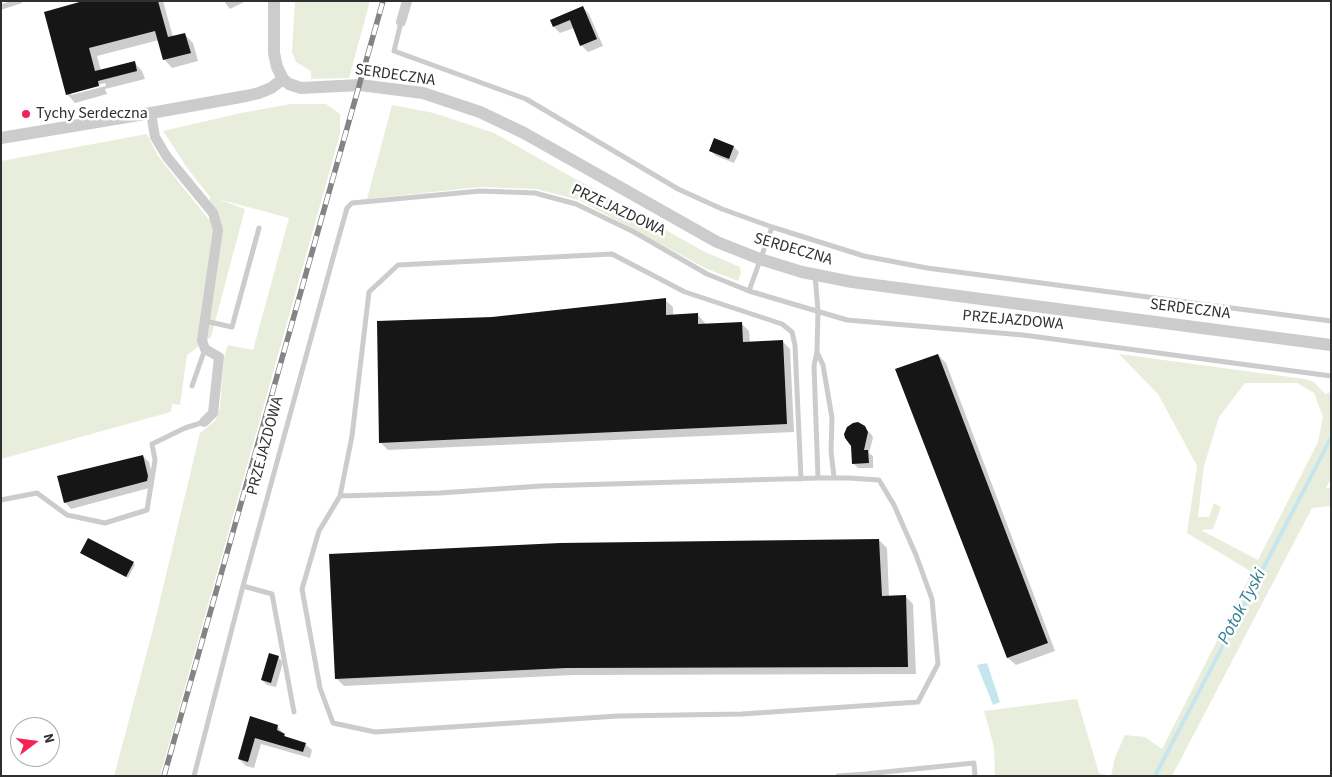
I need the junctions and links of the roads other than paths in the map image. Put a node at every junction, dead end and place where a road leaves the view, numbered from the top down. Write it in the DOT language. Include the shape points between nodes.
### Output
graph roads {
  1 [pos="20,1"];
  2 [pos="274,1"];
  3 [pos="407,1"];
  4 [pos="1,7"];
  5 [pos="400,22"];
  6 [pos="283,79"];
  7 [pos="152,114"];
  8 [pos="1,138"];
  9 [pos="772,227"];
  10 [pos="258,228"];
  11 [pos="760,259"];
  12 [pos="815,275"];
  13 [pos="749,291"];
  14 [pos="818,311"];
  15 [pos="205,321"];
  16 [pos="1331,321"];
  17 [pos="1331,344"];
  18 [pos="205,349"];
  19 [pos="817,351"];
  20 [pos="1331,376"];
  21 [pos="192,386"];
  22 [pos="204,422"];
  23 [pos="834,477"];
  24 [pos="818,478"];
  25 [pos="800,479"];
  26 [pos="340,496"];
  27 [pos="1,500"];
  28 [pos="243,586"];
  29 [pos="294,712"];
  30 [pos="194,776"];
  31 [pos="838,776"];
  32 [pos="975,776"];
  1 -- 4 [label="lane"];
  2 -- 6 [label="street" via="274,53"];
  3 -- 5 [label="street"];
  5 -- 9 [label="lane" via="394,51 526,99 678,189"];
  6 -- 7 [label="street" via="259,93"];
  6 -- 11 [label="street, SERDECZNA" via="301,88 360,85 424,93 480,112 524,133 717,242"];
  7 -- 8 [label="street"];
  7 -- 15 [label="street" via="155,137 167,157 213,213 218,230"];
  9 -- 11 [label="lane"];
  9 -- 16 [label="lane" via="864,256 927,268"];
  10 -- 15 [label="lane" via="232,327"];
  11 -- 12 [label="street, SERDECZNA"];
  11 -- 13 [label="lane"];
  12 -- 14 [label="lane"];
  12 -- 17 [label="street, SERDECZNA" via="931,294"];
  13 -- 14 [label="lane, PRZEJAZDOWA"];
  13 -- 28 [label="lane, PRZEJAZDOWA" via="707,274 634,232 576,204 534,193 480,190 352,203 347,208"];
  14 -- 19 [label="lane"];
  14 -- 20 [label="lane, PRZEJAZDOWA" via="847,320 1023,335"];
  15 -- 18 [label="street" via="202,340"];
  18 -- 21 [label="lane"];
  18 -- 22 [label="street" via="219,357 213,413"];
  19 -- 23 [label="lane" via="823,365 832,418 830,451"];
  19 -- 24 [label="lane" via="814,366"];
  22 -- 27 [label="lane" via="152,444 155,460 146,510 105,524 67,515 37,493"];
  23 -- 24 [label="lane"];
  23 -- 26 [label="lane" via="879,480 916,555 932,599 938,664 918,702 751,714 618,716 376,732 333,723 320,688 302,589 318,531"];
  24 -- 25 [label="lane"];
  25 -- 26 [label="lane" via="541,486"];
  25 -- 26 [label="lane" via="792,332 782,324 685,292 612,254 398,265 370,292 352,436"];
  28 -- 29 [label="lane" via="272,594"];
  28 -- 30 [label="lane, PRZEJAZDOWA"];
  31 -- 32 [label="lane" via="974,763"];
}
